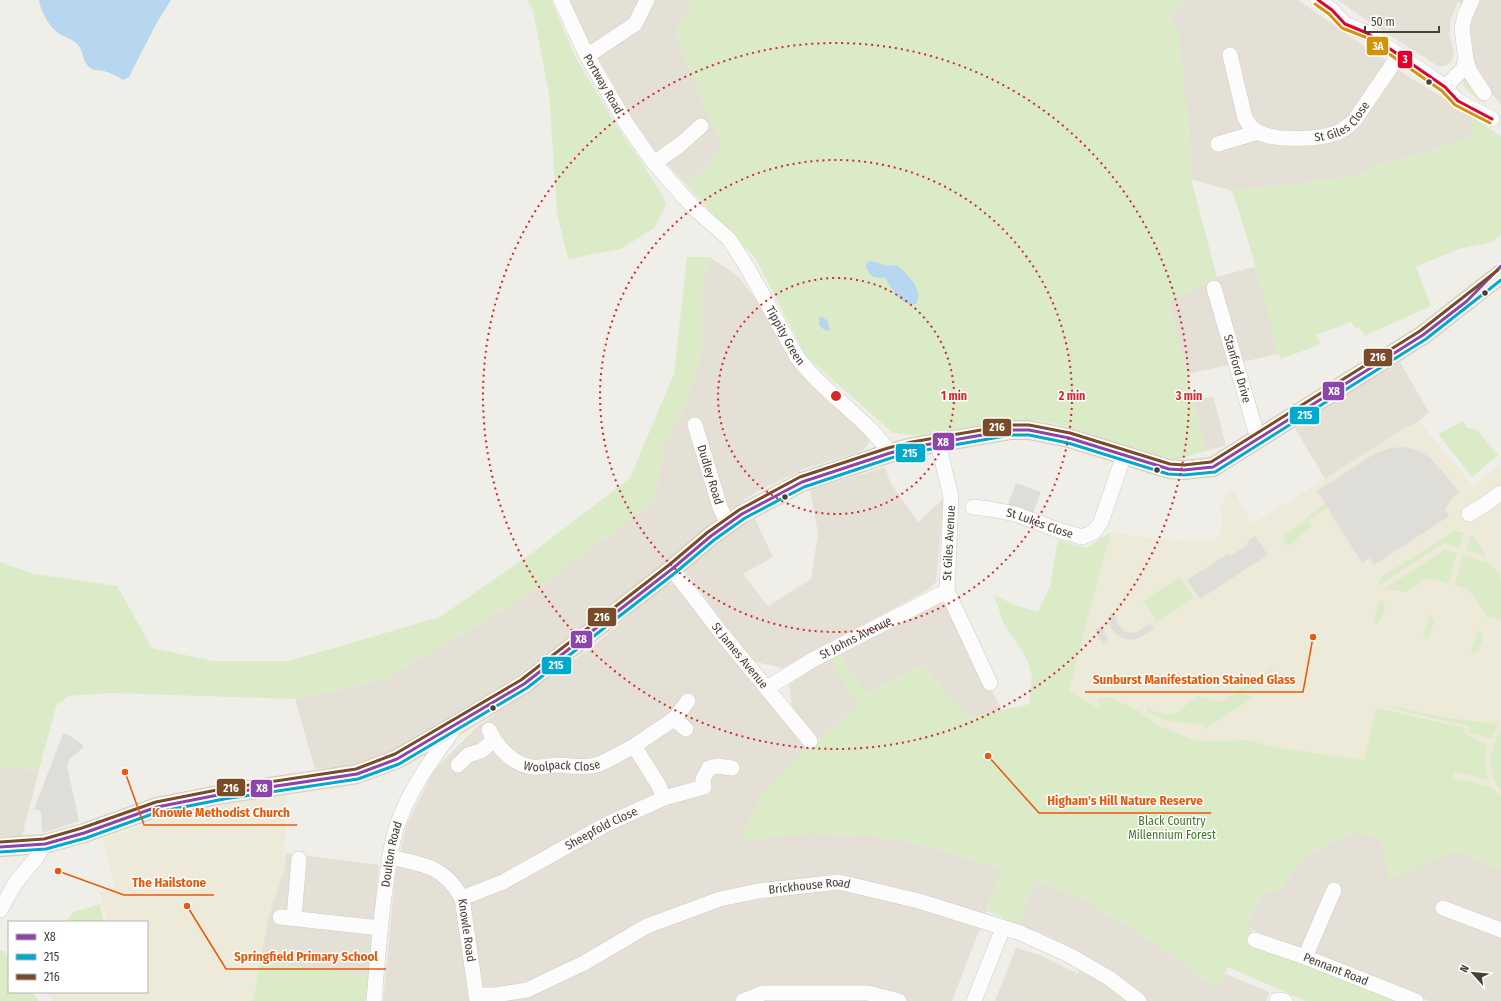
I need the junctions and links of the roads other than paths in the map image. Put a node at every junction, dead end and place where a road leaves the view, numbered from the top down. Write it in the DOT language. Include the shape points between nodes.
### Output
graph roads {
  1 [pos="561,0"];
  2 [pos="647,0"];
  3 [pos="1318,0"];
  4 [pos="1472,0"];
  5 [pos="1230,55"];
  6 [pos="1399,55"];
  7 [pos="587,56"];
  8 [pos="1466,60"];
  9 [pos="1445,87"];
  10 [pos="1484,93"];
  11 [pos="1498,118"];
  12 [pos="700,126"];
  13 [pos="1258,132"];
  14 [pos="1218,144"];
  15 [pos="654,163"];
  16 [pos="695,209"];
  17 [pos="1501,266"];
  18 [pos="1501,274"];
  19 [pos="1212,297"];
  20 [pos="1467,301"];
  21 [pos="695,425"];
  22 [pos="1258,438"];
  23 [pos="938,443"];
  24 [pos="890,453"];
  25 [pos="1124,455"];
  26 [pos="1501,493"];
  27 [pos="973,507"];
  28 [pos="1469,514"];
  29 [pos="728,524"];
  30 [pos="672,569"];
  31 [pos="947,590"];
  32 [pos="990,683"];
  33 [pos="767,688"];
  34 [pos="688,701"];
  35 [pos="674,718"];
  36 [pos="458,724"];
  37 [pos="686,729"];
  38 [pos="810,741"];
  39 [pos="634,746"];
  40 [pos="458,765"];
  41 [pos="732,768"];
  42 [pos="664,798"];
  43 [pos="45,844"];
  44 [pos="0,847"];
  45 [pos="390,857"];
  46 [pos="299,860"];
  47 [pos="1334,890"];
  48 [pos="462,898"];
  49 [pos="1443,908"];
  50 [pos="0,910"];
  51 [pos="380,928"];
  52 [pos="1002,928"];
  53 [pos="1501,930"];
  54 [pos="1255,940"];
  55 [pos="1305,957"];
  56 [pos="477,998"];
  57 [pos="374,1001"];
  58 [pos="743,1001"];
  59 [pos="899,1001"];
  60 [pos="974,1001"];
  61 [pos="1139,1001"];
  62 [pos="1416,1001"];
  1 -- 7 [label="street, Portway Road"];
  2 -- 7 [label="street" via="635,24"];
  3 -- 6 [label="street" via="1332,10 1350,16 1367,33"];
  4 -- 8 [label="street" via="1462,28"];
  5 -- 13 [label="street" via="1245,118"];
  6 -- 9 [label="street"];
  6 -- 13 [label="street, St Giles Close" via="1354,121 1346,128 1321,137 1291,138 1266,136"];
  7 -- 15 [label="street, Portway Road" via="626,123"];
  8 -- 9 [label="street" via="1463,69"];
  8 -- 10 [label="street" via="1470,72"];
  9 -- 11 [label="street" via="1463,93"];
  12 -- 15 [label="street" via="682,144"];
  13 -- 14 [label="street"];
  15 -- 16 [label="street, Portway Road"];
  16 -- 24 [label="street, Tippity Green" via="729,240 807,370 878,437"];
  17 -- 20 [label="main road"];
  18 -- 20 [label="main road"];
  19 -- 22 [label="street, Stanford Drive"];
  20 -- 22 [label="main road" via="1423,335"];
  21 -- 29 [label="street, Dudley Road" via="720,507"];
  22 -- 25 [label="main road" via="1213,467 1198,469 1169,469"];
  23 -- 24 [label="main road"];
  23 -- 25 [label="main road" via="1010,430 1029,430 1069,438"];
  23 -- 31 [label="street, St Giles Avenue" via="951,497"];
  24 -- 29 [label="main road" via="802,482 759,504"];
  25 -- 27 [label="street, St Lukes Close" via="1101,522 1097,529 1088,535 1082,537 1015,514"];
  26 -- 28 [label="street"];
  29 -- 30 [label="main road"];
  30 -- 33 [label="street, St James Avenue"];
  30 -- 36 [label="main road" via="524,684"];
  31 -- 32 [label="street, St Giles Avenue"];
  31 -- 33 [label="street, St Johns Avenue" via="814,659"];
  33 -- 38 [label="street, St James Avenue"];
  34 -- 35 [label="street, Woolpack Close"];
  35 -- 37 [label="street"];
  35 -- 39 [label="street, Woolpack Close"];
  36 -- 43 [label="main road" via="397,759 357,774 185,800"];
  36 -- 45 [label="street, Doulton Road" via="419,780 396,831"];
  39 -- 40 [label="street, Woolpack Close" via="594,766 532,767 514,760 492,735 481,751 468,755"];
  39 -- 42 [label="street"];
  41 -- 42 [label="street, Sheepfold Close" via="713,766 705,773 704,787"];
  42 -- 48 [label="street, Sheepfold Close" via="605,825 503,882"];
  43 -- 44 [label="main road"];
  43 -- 50 [label="street" via="16,882"];
  45 -- 48 [label="street, Knowle Road" via="441,872 456,887"];
  45 -- 51 [label="street, Doulton Road"];
  46 -- 51 [label="street" via="287,918"];
  47 -- 55 [label="street"];
  48 -- 56 [label="street, Knowle Road"];
  49 -- 53 [label="street"];
  51 -- 57 [label="street, Doulton Road"];
  52 -- 56 [label="street, Brickhouse Road" via="919,901 839,882 758,891 720,899 647,926 584,963 527,990"];
  52 -- 60 [label="street"];
  52 -- 61 [label="street, Brickhouse Road" via="1018,932 1069,955 1109,978"];
  54 -- 55 [label="street, Pennant Road"];
  55 -- 62 [label="street, Pennant Road"];
  58 -- 59 [label="street" via="763,993 868,993"];
}
